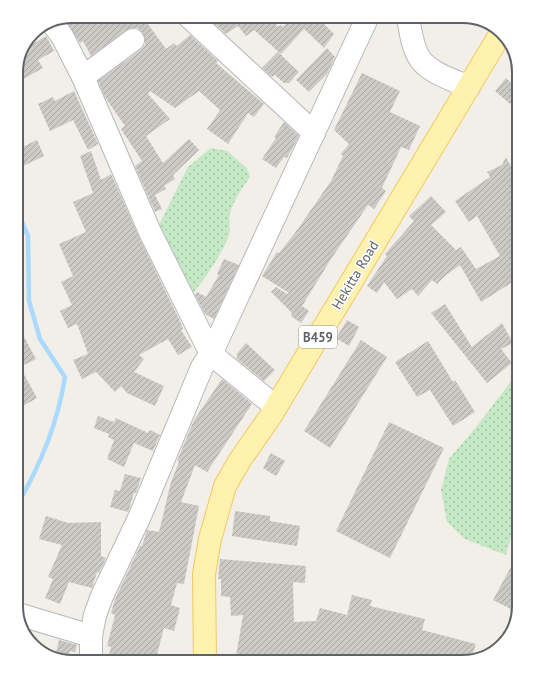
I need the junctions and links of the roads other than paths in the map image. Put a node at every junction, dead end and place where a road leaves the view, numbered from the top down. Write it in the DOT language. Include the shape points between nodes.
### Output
graph roads {
  1 [pos="196,23"];
  2 [pos="365,23"];
  3 [pos="409,23"];
  4 [pos="55,26"];
  5 [pos="498,38"];
  6 [pos="133,40"];
  7 [pos="83,77"];
  8 [pos="469,87"];
  9 [pos="314,133"];
  10 [pos="211,354"];
  11 [pos="276,407"];
  12 [pos="24,616"];
  13 [pos="91,636"];
  14 [pos="90,655"];
  15 [pos="205,655"];
  1 -- 9 [label="street"];
  2 -- 9 [label="street"];
  3 -- 8 [label="street" via="412,39 420,58 429,68"];
  4 -- 7 [label="street"];
  5 -- 8 [label="main road, Hekitta Road / B459"];
  6 -- 7 [label="street"];
  7 -- 10 [label="street" via="150,232"];
  8 -- 11 [label="main road, Hekitta Road / B459"];
  9 -- 10 [label="street"];
  10 -- 11 [label="street"];
  10 -- 13 [label="street" via="202,367 140,516 102,596"];
  11 -- 15 [label="main road, Hekitta Road / B459" via="225,486 210,539 204,574"];
  12 -- 13 [label="street"];
  13 -- 14 [label="street"];
}
